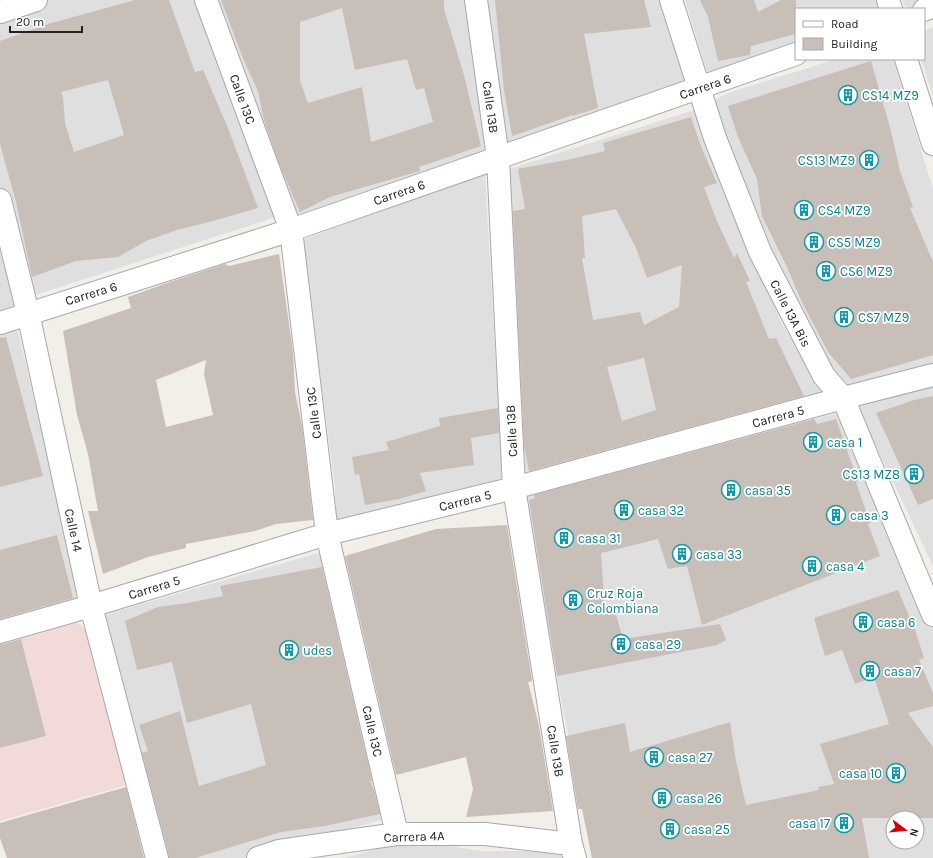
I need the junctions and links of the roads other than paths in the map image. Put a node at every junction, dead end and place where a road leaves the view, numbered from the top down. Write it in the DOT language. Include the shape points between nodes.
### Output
graph roads {
  1 [pos="36,0"];
  2 [pos="206,0"];
  3 [pos="476,0"];
  4 [pos="671,0"];
  5 [pos="0,12"];
  6 [pos="795,54"];
  7 [pos="906,60"];
  8 [pos="699,88"];
  9 [pos="933,144"];
  10 [pos="498,158"];
  11 [pos="0,200"];
  12 [pos="291,230"];
  13 [pos="28,313"];
  14 [pos="0,323"];
  15 [pos="933,375"];
  16 [pos="842,398"];
  17 [pos="514,488"];
  18 [pos="327,534"];
  19 [pos="91,606"];
  20 [pos="933,615"];
  21 [pos="0,632"];
  22 [pos="397,834"];
  23 [pos="573,851"];
  24 [pos="156,858"];
  25 [pos="258,858"];
  1 -- 5 [label="street"];
  2 -- 12 [label="street, Calle 13C"];
  3 -- 10 [label="street, Calle 13B"];
  4 -- 8 [label="street, Calle 13A Bis"];
  6 -- 8 [label="street, Carrera 6"];
  7 -- 9 [label="street"];
  8 -- 10 [label="street, Carrera 6"];
  8 -- 16 [label="street, Calle 13A Bis" via="715,138 760,252 824,376"];
  10 -- 12 [label="street, Carrera 6"];
  10 -- 17 [label="street, Calle 13B"];
  11 -- 13 [label="street, Calle 14"];
  12 -- 13 [label="street, Carrera 6"];
  12 -- 18 [label="street, Calle 13C"];
  13 -- 14 [label="street, Carrera 6"];
  13 -- 19 [label="street, Calle 14"];
  15 -- 16 [label="street, Carrera 5"];
  16 -- 17 [label="street, Carrera 5"];
  16 -- 20 [label="street, Calle 13A Bis"];
  17 -- 18 [label="street, Carrera 5"];
  17 -- 23 [label="street, Calle 13B"];
  18 -- 19 [label="street, Carrera 5"];
  18 -- 22 [label="street, Calle 13C"];
  19 -- 21 [label="street, Carrera 5"];
  19 -- 24 [label="street, Calle 14"];
  22 -- 23 [label="street, Carrera 4A" via="485,834"];
  22 -- 25 [label="street, Carrera 4A" via="279,851"];
}
